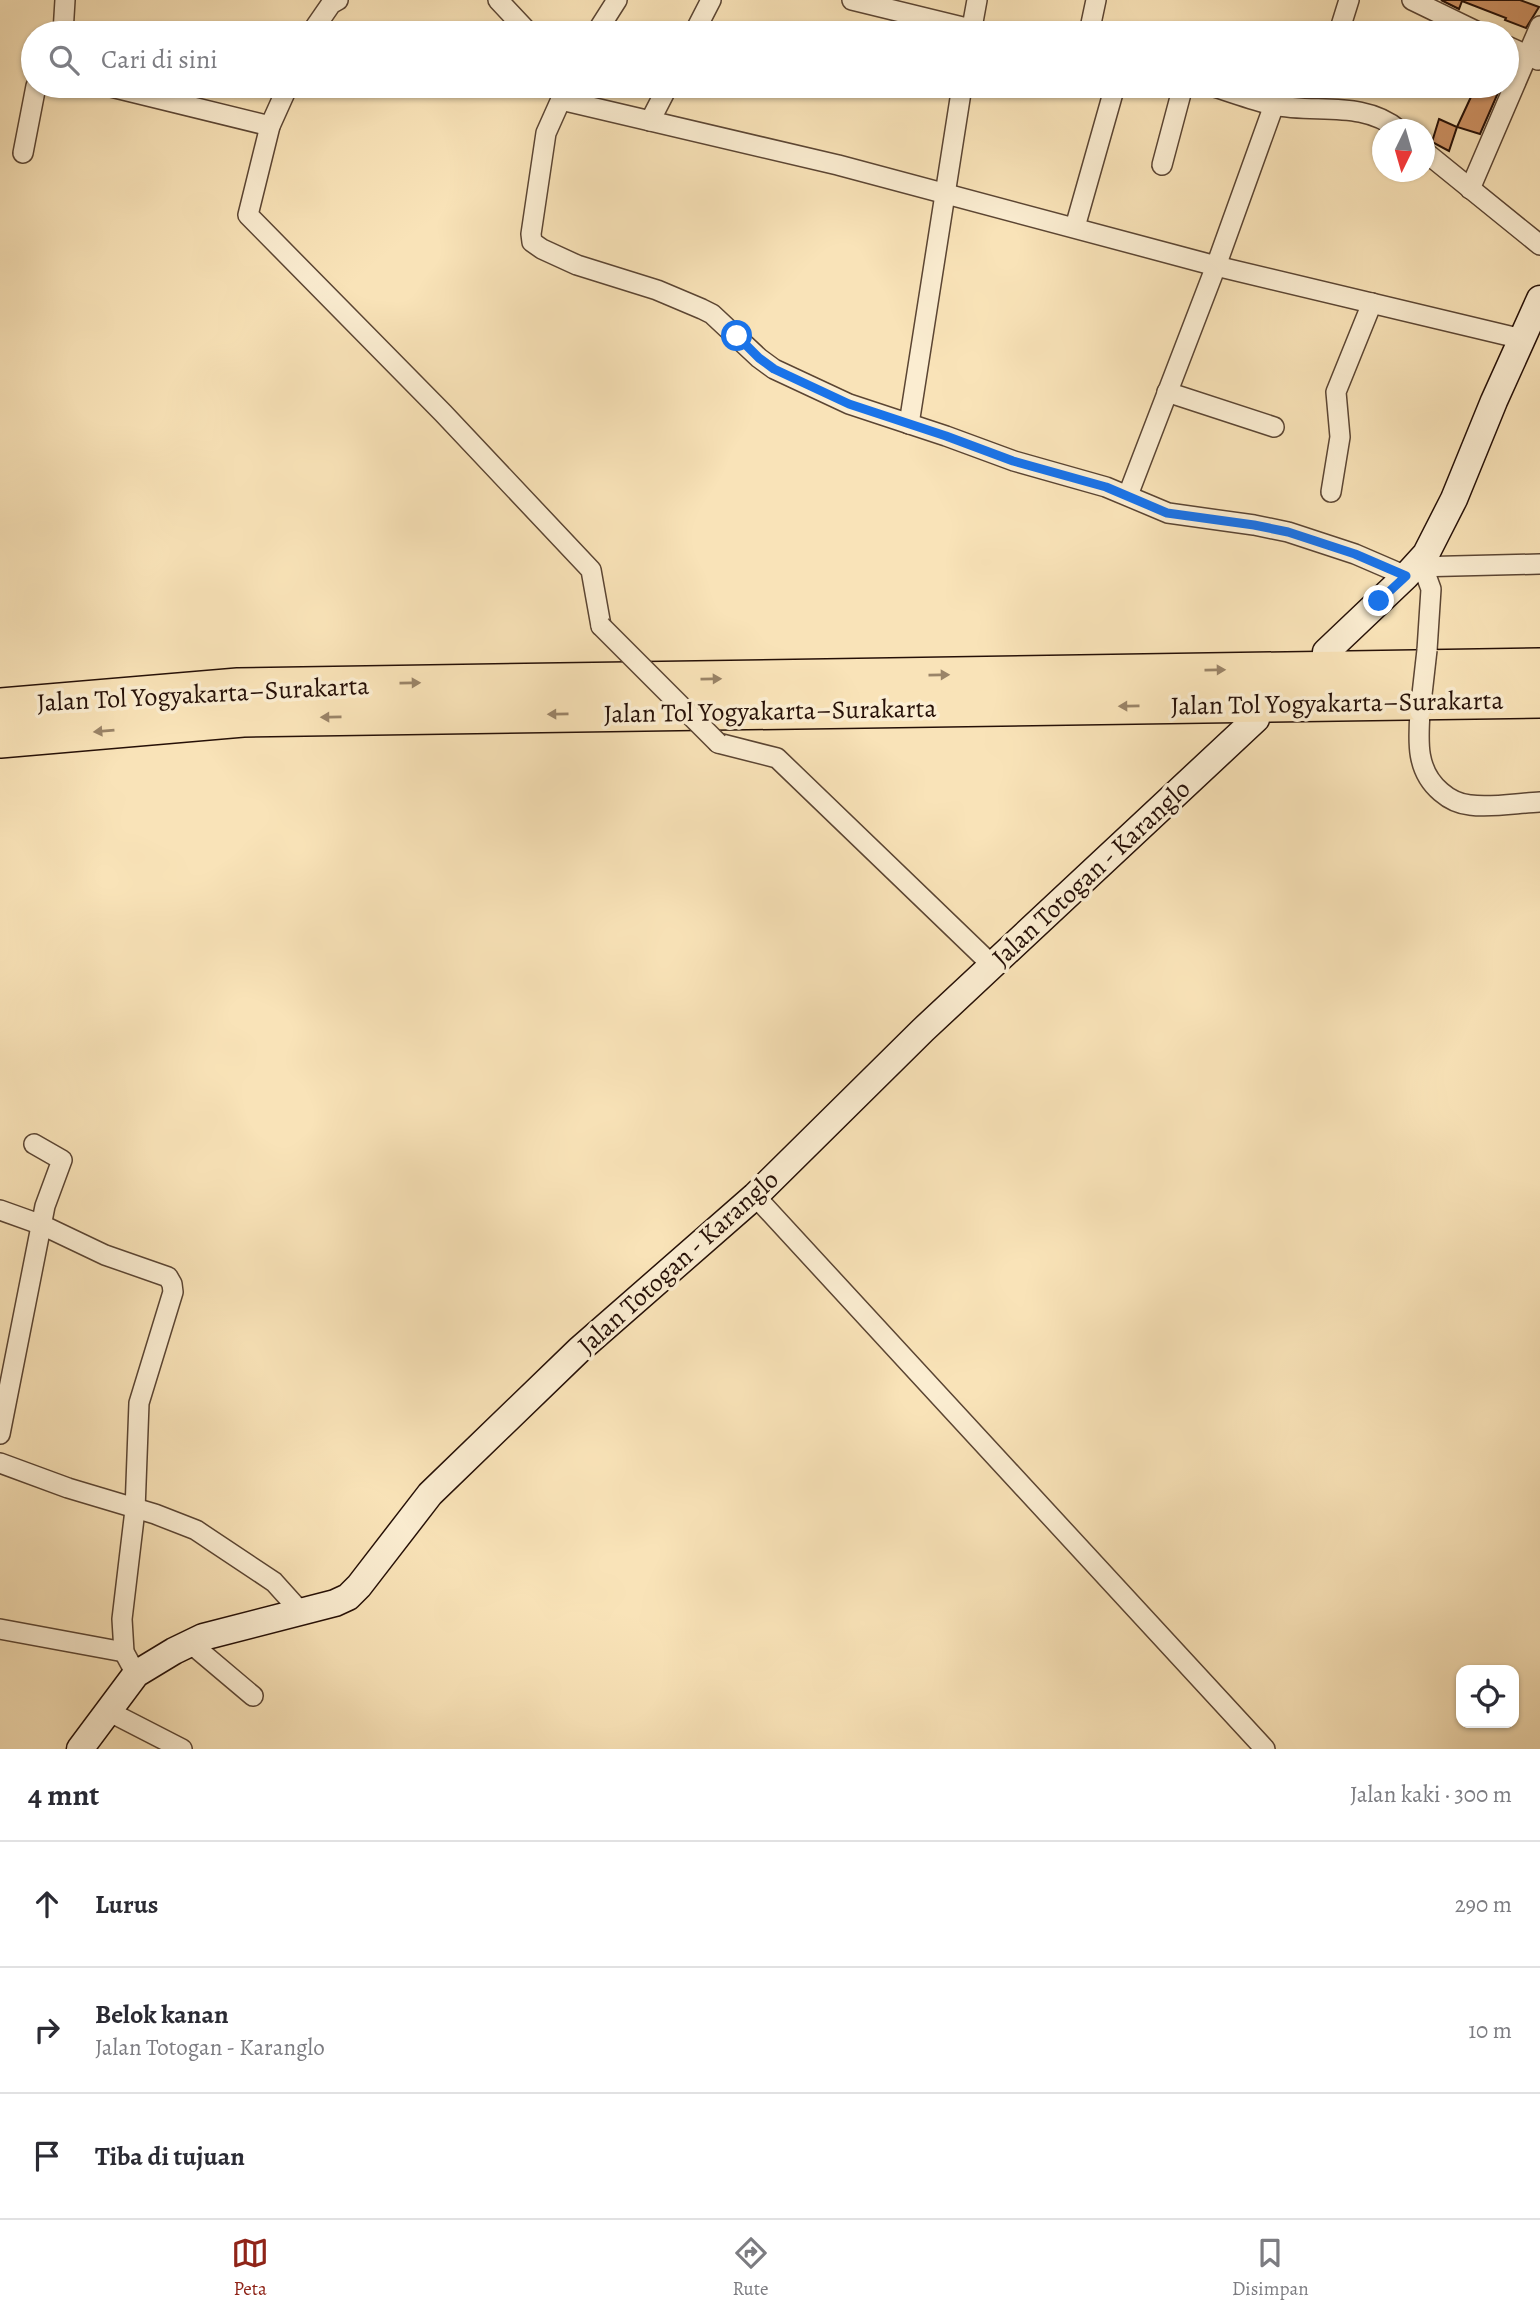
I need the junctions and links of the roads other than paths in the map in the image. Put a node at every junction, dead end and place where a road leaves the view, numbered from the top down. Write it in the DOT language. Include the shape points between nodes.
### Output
graph roads {
  1 [pos="65,0"];
  2 [pos="338,0"];
  3 [pos="498,0"];
  4 [pos="617,0"];
  5 [pos="711,0"];
  6 [pos="852,0"];
  7 [pos="977,0"];
  8 [pos="1096,0"];
  9 [pos="1349,0"];
  10 [pos="1412,0"];
  11 [pos="64,21"];
  12 [pos="319,21"];
  13 [pos="518,21"];
  14 [pos="604,21"];
  15 [pos="700,21"];
  16 [pos="933,21"];
  17 [pos="976,21"];
  18 [pos="1092,21"];
  19 [pos="1342,21"];
  20 [pos="1455,21"];
  21 [pos="1540,26"];
  22 [pos="1534,59"];
  23 [pos="1519,89"];
  24 [pos="34,98"];
  25 [pos="156,98"];
  26 [pos="283,98"];
  27 [pos="562,98"];
  28 [pos="579,98"];
  29 [pos="662,98"];
  30 [pos="960,98"];
  31 [pos="1112,98"];
  32 [pos="1180,98"];
  33 [pos="1251,98"];
  34 [pos="1515,98"];
  35 [pos="1274,105"];
  36 [pos="1384,119"];
  37 [pos="650,121"];
  38 [pos="270,126"];
  39 [pos="23,153"];
  40 [pos="1435,160"];
  41 [pos="1161,165"];
  42 [pos="1470,189"];
  43 [pos="945,194"];
  44 [pos="1075,227"];
  45 [pos="1540,245"];
  46 [pos="1216,266"];
  47 [pos="1540,299"];
  48 [pos="1372,303"];
  49 [pos="1529,334"];
  50 [pos="1167,392"];
  51 [pos="909,424"];
  52 [pos="1274,427"];
  53 [pos="1331,492"];
  54 [pos="1128,495"];
  55 [pos="1540,564"];
  56 [pos="1414,570"];
  57 [pos="1325,652"];
  58 [pos="1540,666"];
  59 [pos="1540,700"];
  60 [pos="0,706"];
  61 [pos="1256,719"];
  62 [pos="0,740"];
  63 [pos="1540,802"];
  64 [pos="992,965"];
  65 [pos="34,1144"];
  66 [pos="755,1196"];
  67 [pos="0,1210"];
  68 [pos="42,1225"];
  69 [pos="0,1434"];
  70 [pos="0,1463"];
  71 [pos="135,1510"];
  72 [pos="316,1608"];
  73 [pos="0,1629"];
  74 [pos="189,1642"];
  75 [pos="130,1663"];
  76 [pos="253,1696"];
  77 [pos="108,1711"];
  78 [pos="80,1749"];
  79 [pos="183,1749"];
  80 [pos="1265,1749"];
  1 -- 11 [label="street"];
  2 -- 12 [label="street"];
  3 -- 13 [label="street"];
  4 -- 14 [label="street"];
  5 -- 15 [label="street"];
  6 -- 16 [label="street"];
  7 -- 17 [label="street"];
  8 -- 18 [label="street"];
  9 -- 19 [label="street"];
  10 -- 20 [label="street"];
  21 -- 22 [label="street"];
  22 -- 23 [label="street"];
  24 -- 39 [label="street"];
  25 -- 38 [label="street"];
  26 -- 38 [label="street"];
  27 -- 51 [label="street" via="542,153 531,234 536,246 702,309 774,369 849,404"];
  28 -- 37 [label="street"];
  29 -- 37 [label="street"];
  30 -- 43 [label="street"];
  31 -- 44 [label="street"];
  32 -- 41 [label="street"];
  33 -- 35 [label="street"];
  34 -- 42 [label="street"];
  35 -- 36 [label="street" via="1358,110"];
  35 -- 46 [label="street"];
  37 -- 43 [label="street"];
  38 -- 64 [label="street, bridge" via="248,215 591,570 601,626 718,743 777,758"];
  40 -- 42 [label="street"];
  42 -- 45 [label="street"];
  43 -- 44 [label="street"];
  43 -- 51 [label="street"];
  44 -- 46 [label="street"];
  46 -- 48 [label="street"];
  46 -- 50 [label="street"];
  47 -- 49 [label="main road"];
  48 -- 49 [label="street"];
  48 -- 53 [label="street" via="1336,392 1340,437"];
  49 -- 56 [label="main road" via="1494,401 1454,499"];
  50 -- 52 [label="street"];
  50 -- 54 [label="street"];
  51 -- 54 [label="street"];
  54 -- 56 [label="street" via="1167,513 1254,525"];
  55 -- 56 [label="street"];
  56 -- 57 [label="main road"];
  56 -- 63 [label="street, bridge" via="1431,589 1418,740 1421,764 1433,785 1466,805"];
  60 -- 58 [label="highway, Jalan Tol Yogyakarta–Surakarta, one-way" via="238,686"];
  59 -- 62 [label="highway, Jalan Tol Yogyakarta–Surakarta, one-way" via="243,719"];
  61 -- 64 [label="main road, Jalan Totogan - Karanglo"];
  64 -- 66 [label="main road, Jalan Totogan - Karanglo"];
  65 -- 68 [label="street" via="62,1160"];
  66 -- 72 [label="main road, Jalan Totogan - Karanglo" via="579,1350 430,1494 359,1587 348,1597"];
  66 -- 80 [label="street"];
  67 -- 68 [label="street"];
  68 -- 69 [label="street"];
  68 -- 71 [label="street" via="105,1255 168,1277 172,1284 139,1403"];
  70 -- 71 [label="street"];
  71 -- 72 [label="street" via="196,1530"];
  71 -- 75 [label="street" via="122,1619"];
  72 -- 74 [label="main road, Jalan Totogan - Karanglo"];
  73 -- 75 [label="street"];
  74 -- 75 [label="main road, Jalan Totogan - Karanglo"];
  74 -- 76 [label="street"];
  75 -- 77 [label="main road, Jalan Totogan - Karanglo"];
  77 -- 78 [label="main road, Jalan Totogan - Karanglo"];
  77 -- 79 [label="street"];
}
